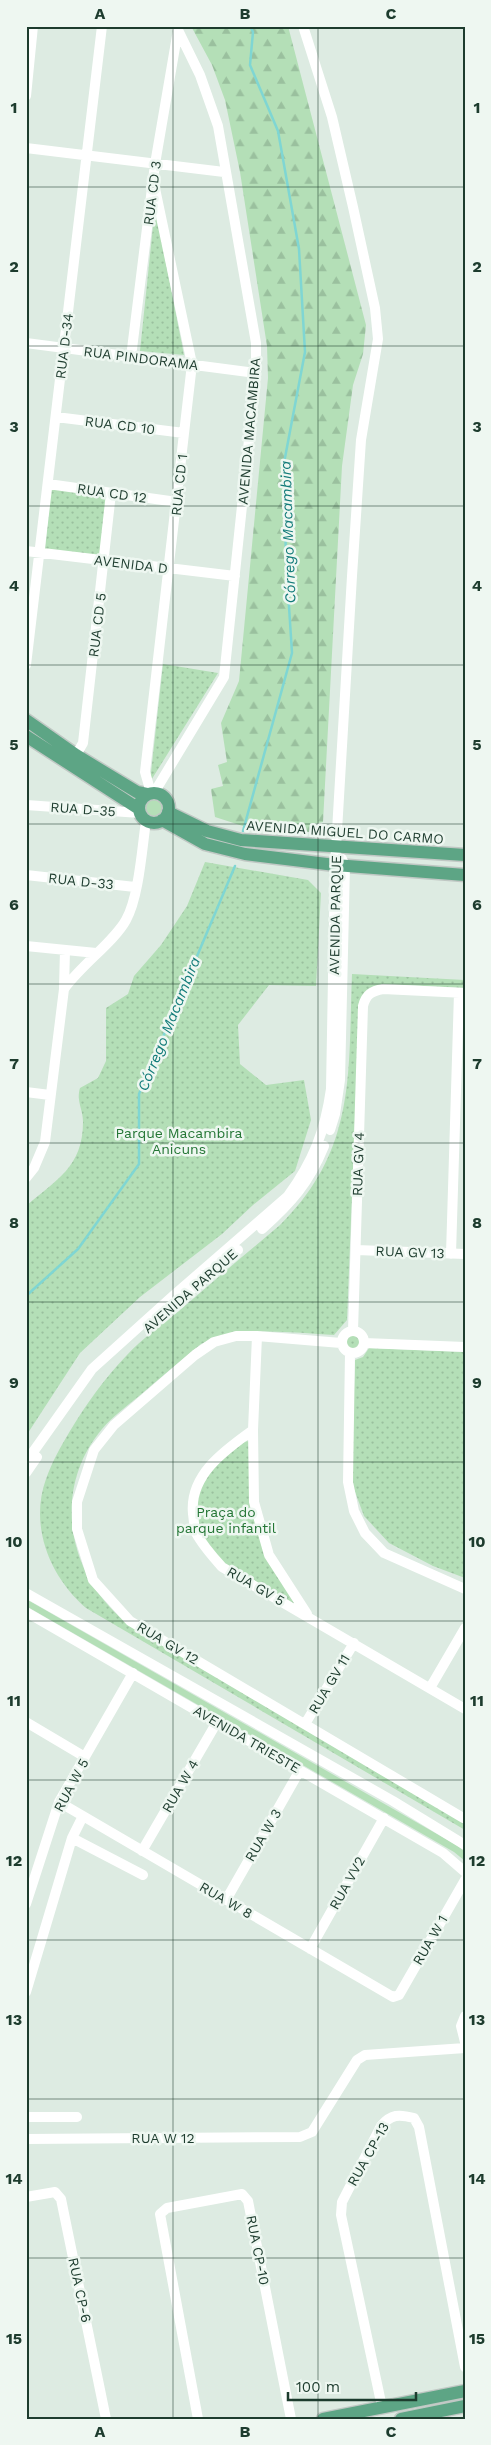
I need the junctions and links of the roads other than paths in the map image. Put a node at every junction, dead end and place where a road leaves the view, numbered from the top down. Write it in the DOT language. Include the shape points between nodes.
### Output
graph roads {
  1 [pos="33,26"];
  2 [pos="102,26"];
  3 [pos="303,26"];
  4 [pos="177,28"];
  5 [pos="26,96"];
  6 [pos="26,148"];
  7 [pos="87,156"];
  8 [pos="155,164"];
  9 [pos="224,172"];
  10 [pos="153,179"];
  11 [pos="26,343"];
  12 [pos="64,348"];
  13 [pos="131,357"];
  14 [pos="192,364"];
  15 [pos="256,373"];
  16 [pos="56,417"];
  17 [pos="184,433"];
  18 [pos="48,484"];
  19 [pos="111,493"];
  20 [pos="177,502"];
  21 [pos="26,551"];
  22 [pos="40,552"];
  23 [pos="105,560"];
  24 [pos="170,568"];
  25 [pos="235,576"];
  26 [pos="26,666"];
  27 [pos="26,720"];
  28 [pos="26,736"];
  29 [pos="76,755"];
  30 [pos="151,794"];
  31 [pos="26,805"];
  32 [pos="142,814"];
  33 [pos="165,816"];
  34 [pos="336,848"];
  35 [pos="465,855"];
  36 [pos="340,865"];
  37 [pos="26,875"];
  38 [pos="465,875"];
  39 [pos="136,887"];
  40 [pos="26,946"];
  41 [pos="65,950"];
  42 [pos="96,953"];
  43 [pos="64,989"];
  44 [pos="462,993"];
  45 [pos="26,1092"];
  46 [pos="50,1095"];
  47 [pos="30,1168"];
  48 [pos="26,1178"];
  49 [pos="356,1250"];
  50 [pos="451,1254"];
  51 [pos="465,1254"];
  52 [pos="353,1331"];
  53 [pos="257,1336"];
  54 [pos="342,1343"];
  55 [pos="364,1343"];
  56 [pos="465,1347"];
  57 [pos="350,1353"];
  58 [pos="253,1430"];
  59 [pos="26,1462"];
  60 [pos="26,1473"];
  61 [pos="465,1589"];
  62 [pos="26,1593"];
  63 [pos="26,1612"];
  64 [pos="308,1616"];
  65 [pos="465,1628"];
  66 [pos="354,1643"];
  67 [pos="133,1673"];
  68 [pos="430,1688"];
  69 [pos="465,1709"];
  70 [pos="218,1722"];
  71 [pos="305,1724"];
  72 [pos="28,1727"];
  73 [pos="85,1757"];
  74 [pos="300,1770"];
  75 [pos="59,1802"];
  76 [pos="83,1816"];
  77 [pos="384,1818"];
  78 [pos="465,1819"];
  79 [pos="72,1838"];
  80 [pos="465,1845"];
  81 [pos="142,1851"];
  82 [pos="31,1870"];
  83 [pos="465,1872"];
  84 [pos="143,1875"];
  85 [pos="465,1880"];
  86 [pos="226,1900"];
  87 [pos="26,1904"];
  88 [pos="310,1949"];
  89 [pos="26,1992"];
  90 [pos="393,1997"];
  91 [pos="465,2016"];
  92 [pos="465,2042"];
  93 [pos="465,2048"];
  94 [pos="26,2117"];
  95 [pos="77,2118"];
  96 [pos="26,2139"];
  97 [pos="26,2197"];
  98 [pos="465,2367"];
  99 [pos="465,2391"];
  100 [pos="465,2406"];
  101 [pos="382,2407"];
  102 [pos="106,2419"];
  103 [pos="198,2419"];
  104 [pos="292,2419"];
  105 [pos="323,2419"];
  106 [pos="401,2419"];
  1 -- 5 [label="street"];
  2 -- 7 [label="street, RUA D-34"];
  3 -- 34 [label="street" via="332,117 375,308 378,339 361,440"];
  4 -- 8 [label="street, RUA CD 3"];
  4 -- 9 [label="street, AVENIDA MACAMBIRA" via="200,75 218,126"];
  6 -- 7 [label="street"];
  7 -- 8 [label="street"];
  7 -- 12 [label="street, RUA D-34"];
  8 -- 9 [label="street"];
  8 -- 10 [label="street, RUA CD 3"];
  9 -- 15 [label="street, AVENIDA MACAMBIRA" via="256,343"];
  10 -- 13 [label="street, RUA CD 3"];
  10 -- 14 [label="street, RUA CD 1"];
  11 -- 12 [label="street, RUA PINDORAMA"];
  12 -- 13 [label="street, RUA PINDORAMA"];
  12 -- 16 [label="street, RUA D-34"];
  13 -- 14 [label="street, RUA PINDORAMA"];
  14 -- 15 [label="street, RUA PINDORAMA"];
  14 -- 17 [label="street, RUA CD 1"];
  15 -- 25 [label="street, AVENIDA MACAMBIRA"];
  16 -- 17 [label="street, RUA CD 10"];
  16 -- 18 [label="street, RUA D-34"];
  17 -- 20 [label="street, RUA CD 1"];
  18 -- 19 [label="street, RUA CD 12"];
  18 -- 22 [label="street, RUA D-34"];
  19 -- 20 [label="street, RUA CD 12"];
  19 -- 23 [label="street, RUA CD 5"];
  20 -- 24 [label="street, RUA CD 1"];
  21 -- 22 [label="street, AVENIDA D"];
  22 -- 23 [label="street, AVENIDA D"];
  22 -- 26 [label="street, RUA D-34"];
  23 -- 24 [label="street, AVENIDA D"];
  23 -- 29 [label="street, RUA CD 5" via="83,743"];
  24 -- 25 [label="street, AVENIDA D"];
  24 -- 30 [label="street, RUA CD 1" via="145,772"];
  25 -- 30 [label="street, AVENIDA MACAMBIRA" via="224,676"];
  27 -- 29 [label="main road"];
  28 -- 32 [label="main road"];
  29 -- 30 [label="main road" via="137,792"];
  30 -- 32 [label="main road" via="143,798"];
  30 -- 33 [label="main road" via="166,799"];
  31 -- 32 [label="street, RUA D-35"];
  32 -- 33 [label="main road" via="157,822"];
  32 -- 39 [label="street"];
  33 -- 34 [label="main road, AVENIDA MIGUEL DO CARMO" via="241,840"];
  33 -- 36 [label="main road, AVENIDA MIGUEL DO CARMO" via="204,844 245,854"];
  34 -- 35 [label="main road, AVENIDA MIGUEL DO CARMO"];
  34 -- 36 [label="street, AVENIDA PARQUE"];
  36 -- 38 [label="main road, AVENIDA MIGUEL DO CARMO"];
  36 -- 59 [label="street, AVENIDA PARQUE" via="331,1089 326,1120 314,1152 288,1196 92,1369"];
  36 -- 60 [label="street, AVENIDA PARQUE" via="340,1080 335,1114 317,1163 287,1207 100,1371"];
  37 -- 39 [label="street, RUA D-33"];
  39 -- 42 [label="street" via="126,921"];
  40 -- 41 [label="street"];
  41 -- 42 [label="street"];
  41 -- 43 [label="street"];
  42 -- 43 [label="street"];
  43 -- 46 [label="street"];
  44 -- 49 [label="street, RUA GV 4" via="383,988 365,997"];
  44 -- 50 [label="street"];
  45 -- 46 [label="street"];
  46 -- 47 [label="street" via="45,1142"];
  47 -- 48 [label="street"];
  49 -- 50 [label="street, RUA GV 13"];
  49 -- 52 [label="street, RUA GV 4"];
  50 -- 51 [label="street, RUA GV 13"];
  52 -- 54 [label="street" via="344,1335"];
  52 -- 55 [label="street" via="360,1333"];
  53 -- 54 [label="street, RUA GV 12"];
  53 -- 58 [label="street, RUA GV 5"];
  53 -- 71 [label="street, RUA GV 12" via="236,1336 214,1342 114,1425 94,1450 77,1502 76,1529 93,1580 130,1621"];
  54 -- 57 [label="street"];
  55 -- 56 [label="street"];
  55 -- 57 [label="street" via="360,1351"];
  57 -- 61 [label="street" via="348,1482 354,1511 365,1533 384,1553"];
  58 -- 64 [label="street, RUA GV 5" via="254,1502 269,1555"];
  58 -- 64 [label="street, RUA GV 5" via="213,1462 195,1486 192,1508 195,1531 222,1567"];
  62 -- 80 [label="street, AVENIDA TRIESTE"];
  63 -- 67 [label="street, AVENIDA TRIESTE"];
  64 -- 66 [label="street, RUA GV 5"];
  65 -- 68 [label="street"];
  66 -- 68 [label="street, RUA GV 5"];
  66 -- 71 [label="street, RUA GV 11"];
  67 -- 70 [label="street, AVENIDA TRIESTE"];
  67 -- 73 [label="street, RUA W 5"];
  68 -- 69 [label="street, RUA GV 5"];
  70 -- 74 [label="street, AVENIDA TRIESTE"];
  70 -- 81 [label="street, RUA W 4"];
  71 -- 78 [label="street, RUA GV 12"];
  72 -- 73 [label="street"];
  73 -- 75 [label="street, RUA W 5"];
  74 -- 77 [label="street, AVENIDA TRIESTE"];
  74 -- 86 [label="street, RUA W 3"];
  75 -- 76 [label="street, RUA W 8"];
  75 -- 82 [label="street, RUA W 5"];
  76 -- 79 [label="street"];
  76 -- 81 [label="street, RUA W 8"];
  77 -- 83 [label="street, AVENIDA TRIESTE" via="444,1853"];
  77 -- 88 [label="street, RUA VV2"];
  79 -- 84 [label="street"];
  79 -- 89 [label="street"];
  81 -- 86 [label="street, RUA W 8"];
  82 -- 87 [label="street, RUA W 5"];
  85 -- 90 [label="street, RUA W 1" via="399,1995"];
  86 -- 88 [label="street, RUA W 8"];
  88 -- 90 [label="street, RUA W 8"];
  91 -- 92 [label="street" via="461,2026"];
  93 -- 96 [label="street, RUA W 12" via="366,2055 357,2060 312,2132 300,2137"];
  94 -- 95 [label="street"];
  97 -- 102 [label="street, RUA CP-6" via="55,2192 61,2199"];
  98 -- 101 [label="street, RUA CP-13" via="419,2127 414,2118 400,2114 389,2117 381,2126 342,2202 341,2216"];
  99 -- 101 [label="main road"];
  100 -- 106 [label="main road"];
  101 -- 105 [label="main road"];
  103 -- 104 [label="street, RUA CP-10" via="160,2214 167,2208 242,2194 248,2201"];
}
